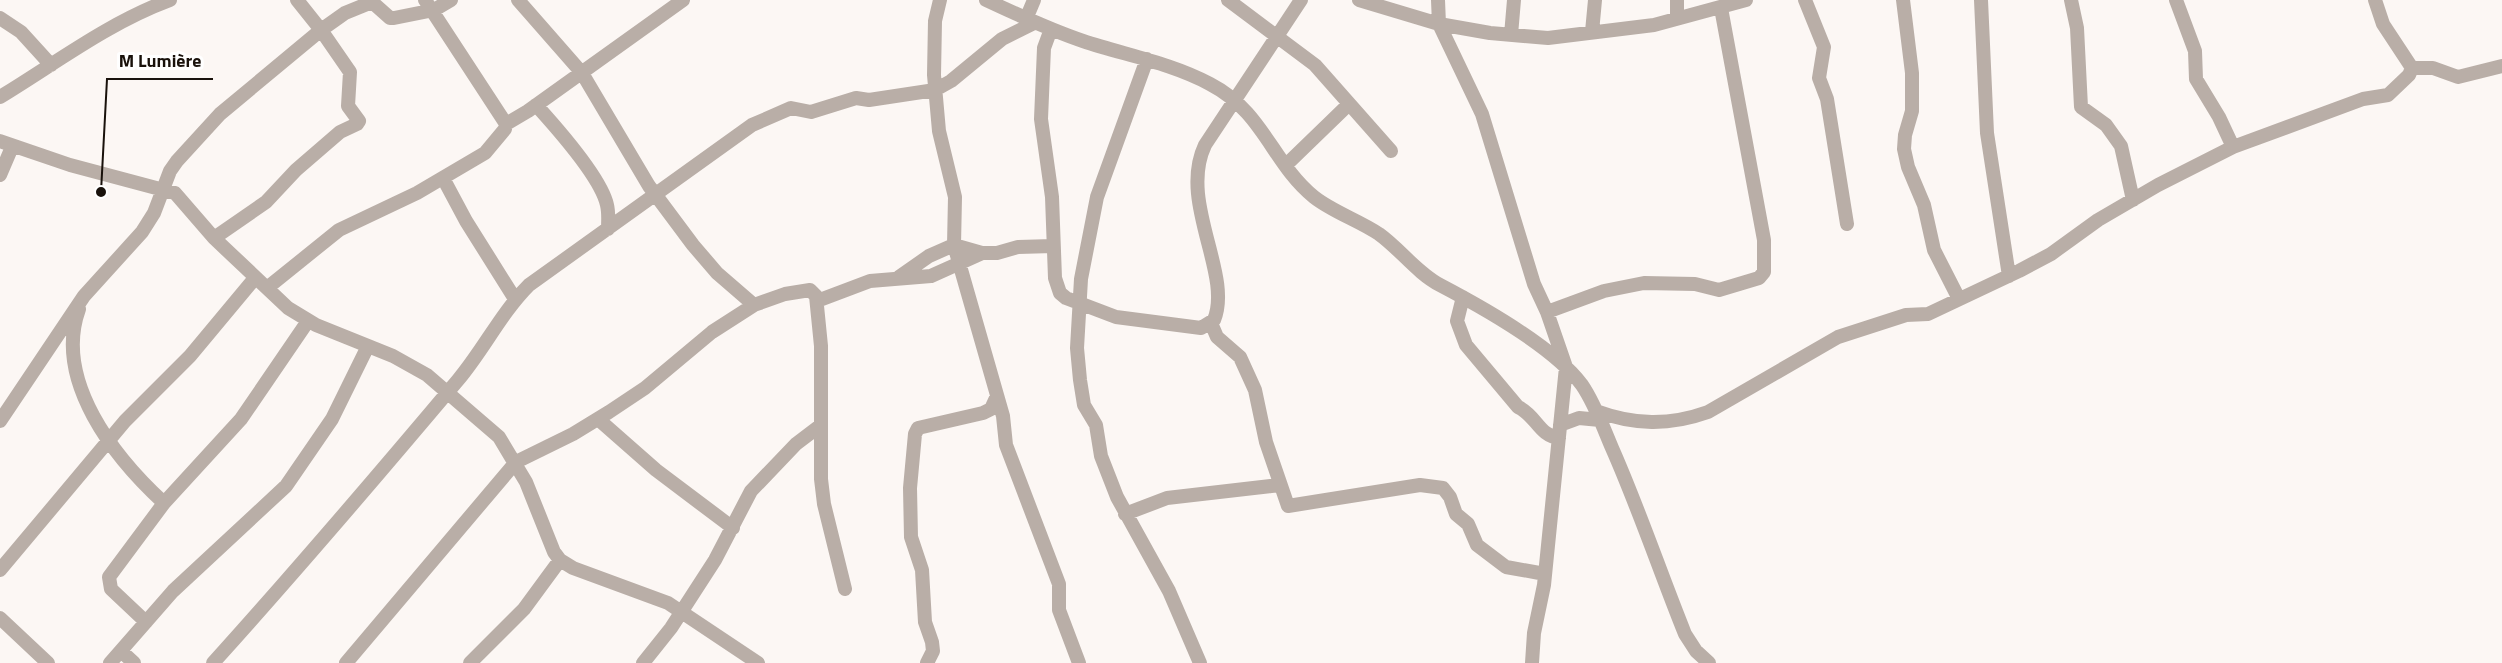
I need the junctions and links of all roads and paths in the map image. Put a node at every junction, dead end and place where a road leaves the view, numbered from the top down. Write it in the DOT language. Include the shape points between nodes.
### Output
graph roads {
  1 [pos="297,0"];
  2 [pos="451,0"];
  3 [pos="518,0"];
  4 [pos="683,0"];
  5 [pos="940,0"];
  6 [pos="986,0"];
  7 [pos="1034,0"];
  8 [pos="1228,0"];
  9 [pos="1301,0"];
  10 [pos="1359,0"];
  11 [pos="1438,0"];
  12 [pos="1514,0"];
  13 [pos="1594,0"];
  14 [pos="1677,0"];
  15 [pos="1746,0"];
  16 [pos="1805,0"];
  17 [pos="1904,0"];
  18 [pos="1981,0"];
  19 [pos="2071,0"];
  20 [pos="2176,0"];
  21 [pos="2375,0"];
  22 [pos="163,1"];
  23 [pos="428,5"];
  24 [pos="1721,8"];
  25 [pos="0,18"];
  26 [pos="1677,18"];
  27 [pos="1030,21"];
  28 [pos="1439,24"];
  29 [pos="321,30"];
  30 [pos="1051,30"];
  31 [pos="1592,32"];
  32 [pos="1279,35"];
  33 [pos="1511,35"];
  34 [pos="1148,59"];
  35 [pos="51,65"];
  36 [pos="2502,66"];
  37 [pos="2412,68"];
  38 [pos="582,73"];
  39 [pos="935,90"];
  40 [pos="0,97"];
  41 [pos="1235,99"];
  42 [pos="1349,104"];
  43 [pos="536,105"];
  44 [pos="506,124"];
  45 [pos="6,144"];
  46 [pos="2234,147"];
  47 [pos="1391,151"];
  48 [pos="1286,165"];
  49 [pos="0,175"];
  50 [pos="443,178"];
  51 [pos="163,189"];
  52 [pos="655,194"];
  53 [pos="2133,200"];
  54 [pos="1847,224"];
  55 [pos="608,229"];
  56 [pos="214,238"];
  57 [pos="954,245"];
  58 [pos="1053,246"];
  59 [pos="982,253"];
  60 [pos="960,264"];
  61 [pos="2009,276"];
  62 [pos="900,277"];
  63 [pos="255,278"];
  64 [pos="267,288"];
  65 [pos="84,296"];
  66 [pos="1463,297"];
  67 [pos="515,299"];
  68 [pos="1959,299"];
  69 [pos="817,301"];
  70 [pos="1079,302"];
  71 [pos="754,305"];
  72 [pos="1547,312"];
  73 [pos="308,321"];
  74 [pos="1211,323"];
  75 [pos="368,346"];
  76 [pos="1566,367"];
  77 [pos="448,392"];
  78 [pos="997,396"];
  79 [pos="1598,415"];
  80 [pos="598,419"];
  81 [pos="0,421"];
  82 [pos="822,425"];
  83 [pos="1559,432"];
  84 [pos="109,441"];
  85 [pos="516,462"];
  86 [pos="1280,485"];
  87 [pos="164,503"];
  88 [pos="1125,514"];
  89 [pos="733,528"];
  90 [pos="560,560"];
  91 [pos="0,570"];
  92 [pos="1545,574"];
  93 [pos="845,589"];
  94 [pos="682,612"];
  95 [pos="0,618"];
  96 [pos="146,622"];
  97 [pos="121,651"];
  98 [pos="218,661"];
  99 [pos="48,663"];
  100 [pos="110,663"];
  101 [pos="134,663"];
  102 [pos="346,663"];
  103 [pos="470,663"];
  104 [pos="643,663"];
  105 [pos="758,663"];
  106 [pos="927,663"];
  107 [pos="1079,663"];
  108 [pos="1200,663"];
  109 [pos="1532,663"];
  110 [pos="1709,663"];
  1 -- 29 [label="street"];
  2 -- 23 [label="street"];
  3 -- 38 [label="street"];
  4 -- 38 [label="street"];
  5 -- 39 [label="street" via="935,21"];
  6 -- 27 [label="street"];
  7 -- 27 [label="street"];
  8 -- 32 [label="street"];
  9 -- 32 [label="street"];
  10 -- 28 [label="street"];
  11 -- 28 [label="street"];
  12 -- 33 [label="street"];
  13 -- 31 [label="street"];
  14 -- 26 [label="street"];
  15 -- 24 [label="street"];
  16 -- 54 [label="street" via="1824,47 1819,78 1827,99"];
  17 -- 68 [label="street" via="1912,73 1912,111 1904,149 1924,205 1934,250"];
  18 -- 61 [label="street" via="1987,133"];
  19 -- 53 [label="street" via="2077,28 2081,107 2106,125 2121,146"];
  20 -- 46 [label="street" via="2195,51 2196,79"];
  21 -- 37 [label="street" via="2384,24"];
  22 -- 35 [label="street" via="106,30"];
  23 -- 29 [label="street" via="390,18 372,2"];
  23 -- 44 [label="street"];
  24 -- 26 [label="street"];
  24 -- 72 [label="street" via="1764,240 1764,272 1759,278 1719,290 1695,284 1644,283 1604,291"];
  25 -- 35 [label="street" via="21,32"];
  26 -- 31 [label="street" via="1654,25"];
  27 -- 30 [label="street"];
  27 -- 39 [label="street"];
  28 -- 33 [label="street"];
  28 -- 72 [label="street" via="1478,102 1534,284"];
  29 -- 51 [label="street" via="202,131 170,171"];
  29 -- 56 [label="street" via="350,72 348,106 357,123 340,132 296,170 266,202"];
  30 -- 34 [label="street"];
  30 -- 58 [label="street" via="1044,48 1041,119 1052,197"];
  31 -- 33 [label="street" via="1548,38"];
  32 -- 41 [label="street"];
  32 -- 42 [label="street" via="1315,65"];
  34 -- 41 [label="street" via="1197,77"];
  34 -- 70 [label="street" via="1097,197"];
  35 -- 40 [label="street"];
  36 -- 37 [label="street" via="2458,77 2433,68"];
  37 -- 46 [label="street" via="2388,95 2363,99"];
  38 -- 43 [label="street"];
  38 -- 52 [label="street"];
  39 -- 52 [label="street" via="869,100 856,98 811,112 795,107 783,110 743,131"];
  39 -- 57 [label="street" via="939,131 955,197"];
  41 -- 48 [label="street" via="1253,117"];
  41 -- 74 [label="street" via="1197,162 1196,189 1216,280 1216,315"];
  42 -- 47 [label="street"];
  42 -- 48 [label="street"];
  43 -- 44 [label="street"];
  43 -- 55 [label="street" via="593,179 607,204"];
  44 -- 50 [label="street" via="485,153"];
  45 -- 49 [label="street"];
  45 -- 51 [label="street"];
  46 -- 53 [label="street"];
  48 -- 66 [label="street" via="1321,202 1369,227 1434,282"];
  50 -- 64 [label="street" via="339,230"];
  50 -- 67 [label="street"];
  51 -- 56 [label="street" via="182,199"];
  51 -- 65 [label="street" via="142,232"];
  52 -- 55 [label="street"];
  52 -- 71 [label="street" via="717,273"];
  53 -- 61 [label="street" via="2052,254"];
  55 -- 67 [label="street"];
  56 -- 63 [label="street"];
  57 -- 59 [label="street"];
  57 -- 60 [label="street"];
  57 -- 62 [label="street" via="929,256"];
  58 -- 59 [label="street"];
  58 -- 70 [label="street" via="1058,288 1063,296"];
  59 -- 60 [label="street"];
  60 -- 62 [label="street" via="931,276"];
  60 -- 78 [label="street"];
  61 -- 68 [label="street"];
  62 -- 69 [label="street" via="862,283"];
  63 -- 64 [label="street"];
  63 -- 84 [label="street" via="190,356"];
  64 -- 73 [label="street"];
  65 -- 81 [label="street"];
  65 -- 84 [label="street" via="77,313 74,365 88,405"];
  66 -- 76 [label="street"];
  66 -- 83 [label="street" via="1457,321 1466,345 1518,407 1530,412 1545,434"];
  67 -- 77 [label="street"];
  68 -- 79 [label="street" via="1928,314 1906,315 1838,337 1708,412 1640,423"];
  69 -- 71 [label="street" via="815,292 810,290"];
  69 -- 82 [label="street"];
  70 -- 74 [label="street" via="1116,317 1201,328"];
  70 -- 88 [label="street" via="1077,348 1082,397 1096,425 1101,456"];
  71 -- 80 [label="street"];
  72 -- 76 [label="street"];
  73 -- 75 [label="street"];
  73 -- 87 [label="street" via="241,420"];
  74 -- 86 [label="street" via="1216,337 1236,352 1245,366"];
  75 -- 77 [label="street" via="416,368"];
  75 -- 96 [label="street" via="332,419 286,486 173,591"];
  76 -- 79 [label="street" via="1582,385"];
  76 -- 83 [label="street"];
  77 -- 85 [label="street" via="493,430"];
  77 -- 98 [label="street"];
  78 -- 106 [label="street" via="991,409 983,413 918,428 915,434 911,537 922,570 925,622 932,642 933,651"];
  78 -- 107 [label="street" via="1004,416 1006,445 1059,584 1059,610"];
  79 -- 83 [label="street" via="1579,418"];
  79 -- 110 [label="street" via="1639,510 1685,634"];
  80 -- 85 [label="street"];
  80 -- 89 [label="street" via="656,470"];
  82 -- 89 [label="street" via="796,444 751,492"];
  82 -- 93 [label="street" via="824,504"];
  83 -- 92 [label="street"];
  84 -- 87 [label="street"];
  84 -- 91 [label="street"];
  85 -- 90 [label="street" via="549,543"];
  85 -- 102 [label="street"];
  86 -- 88 [label="street" via="1167,498"];
  86 -- 92 [label="street" via="1288,506 1420,485 1443,488 1480,548 1506,567"];
  87 -- 96 [label="street" via="109,577 111,589"];
  88 -- 108 [label="street" via="1169,591"];
  89 -- 94 [label="street"];
  90 -- 94 [label="street" via="656,597"];
  90 -- 103 [label="street" via="524,609"];
  92 -- 109 [label="street"];
  94 -- 104 [label="street"];
  94 -- 105 [label="street"];
  95 -- 99 [label="street"];
  96 -- 97 [label="street"];
  97 -- 100 [label="street"];
  97 -- 101 [label="street"];
}
